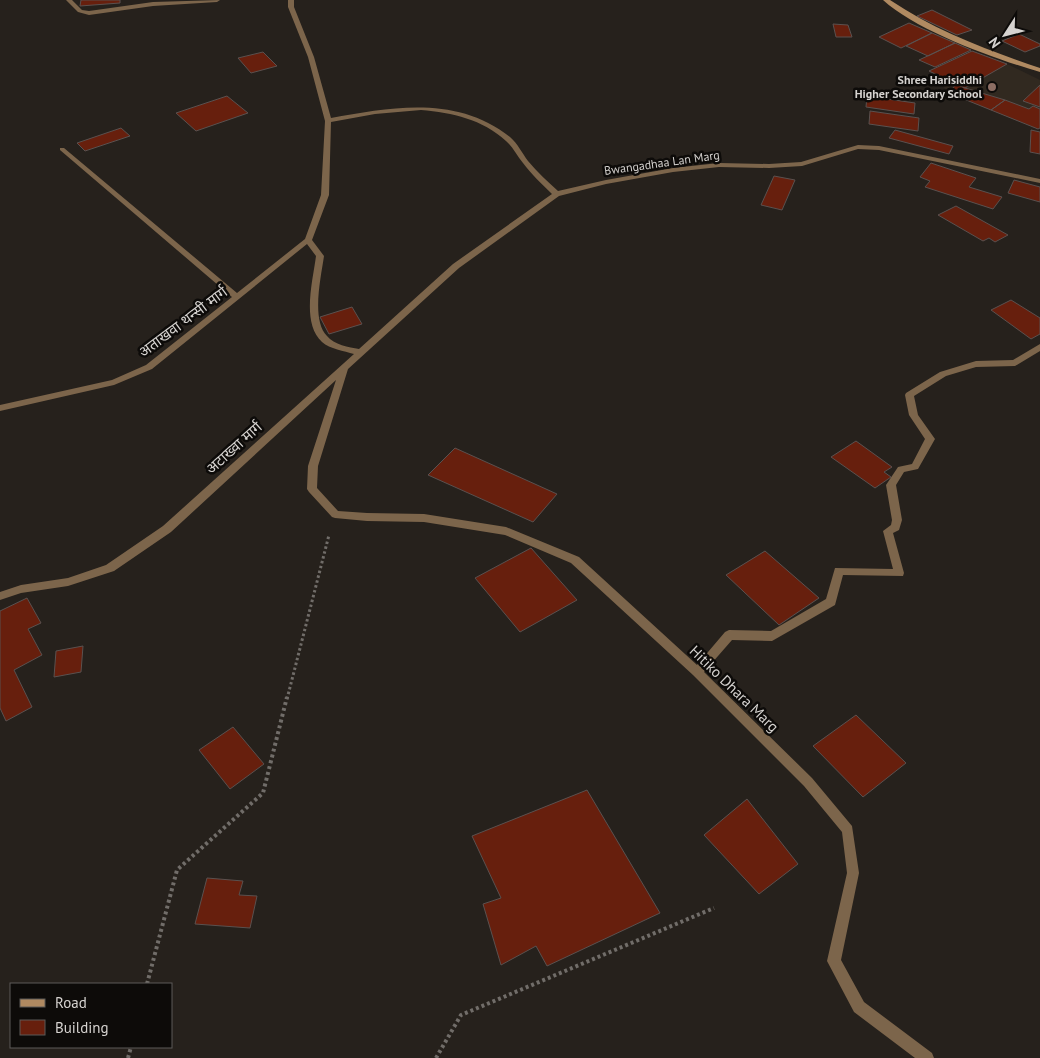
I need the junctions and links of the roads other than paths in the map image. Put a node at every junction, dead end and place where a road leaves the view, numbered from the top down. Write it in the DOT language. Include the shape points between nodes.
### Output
graph roads {
  1 [pos="69,0"];
  2 [pos="217,0"];
  3 [pos="291,0"];
  4 [pos="886,0"];
  5 [pos="1040,70"];
  6 [pos="328,121"];
  7 [pos="62,149"];
  8 [pos="1040,181"];
  9 [pos="556,194"];
  10 [pos="308,240"];
  11 [pos="456,266"];
  12 [pos="237,297"];
  13 [pos="1040,347"];
  14 [pos="361,353"];
  15 [pos="344,368"];
  16 [pos="0,408"];
  17 [pos="0,596"];
  18 [pos="696,672"];
  19 [pos="927,1058"];
  1 -- 2 [label="street" via="80,11 89,13"];
  3 -- 6 [label="street" via="311,56"];
  4 -- 5 [label="street" via="909,17 940,33"];
  6 -- 9 [label="street" via="413,108 436,108 461,114 488,124 510,140 528,166"];
  6 -- 10 [label="street" via="325,195"];
  7 -- 12 [label="street"];
  8 -- 9 [label="street, Bwangadhaa Lan Marg" via="879,148 858,148 802,164 719,165 673,170"];
  9 -- 11 [label="street, Bwangadhaa Lan Marg"];
  10 -- 12 [label="street, अताखवा थन्सी मार्ग"];
  10 -- 14 [label="street" via="320,256 313,316 319,333 326,341"];
  11 -- 14 [label="street, अटाख्वा मार्ग"];
  12 -- 16 [label="street, अताखवा थन्सी मार्ग" via="149,367 114,382"];
  13 -- 18 [label="street" via="1015,363 976,364 943,374 909,395 914,415 930,439 915,467 901,470 891,485 897,520 888,531 899,573 839,571 831,602 772,636 729,635"];
  14 -- 15 [label="street, अटाख्वा मार्ग"];
  15 -- 17 [label="street, अटाख्वा मार्ग" via="166,529 110,568 68,582 21,589"];
  15 -- 18 [label="street, Hitiko Dhara Marg" via="312,466 312,490 335,514 424,518 506,531 575,560"];
  18 -- 19 [label="street, Hitiko Dhara Marg" via="808,782 848,830 853,873 834,961 859,1007"];
}
